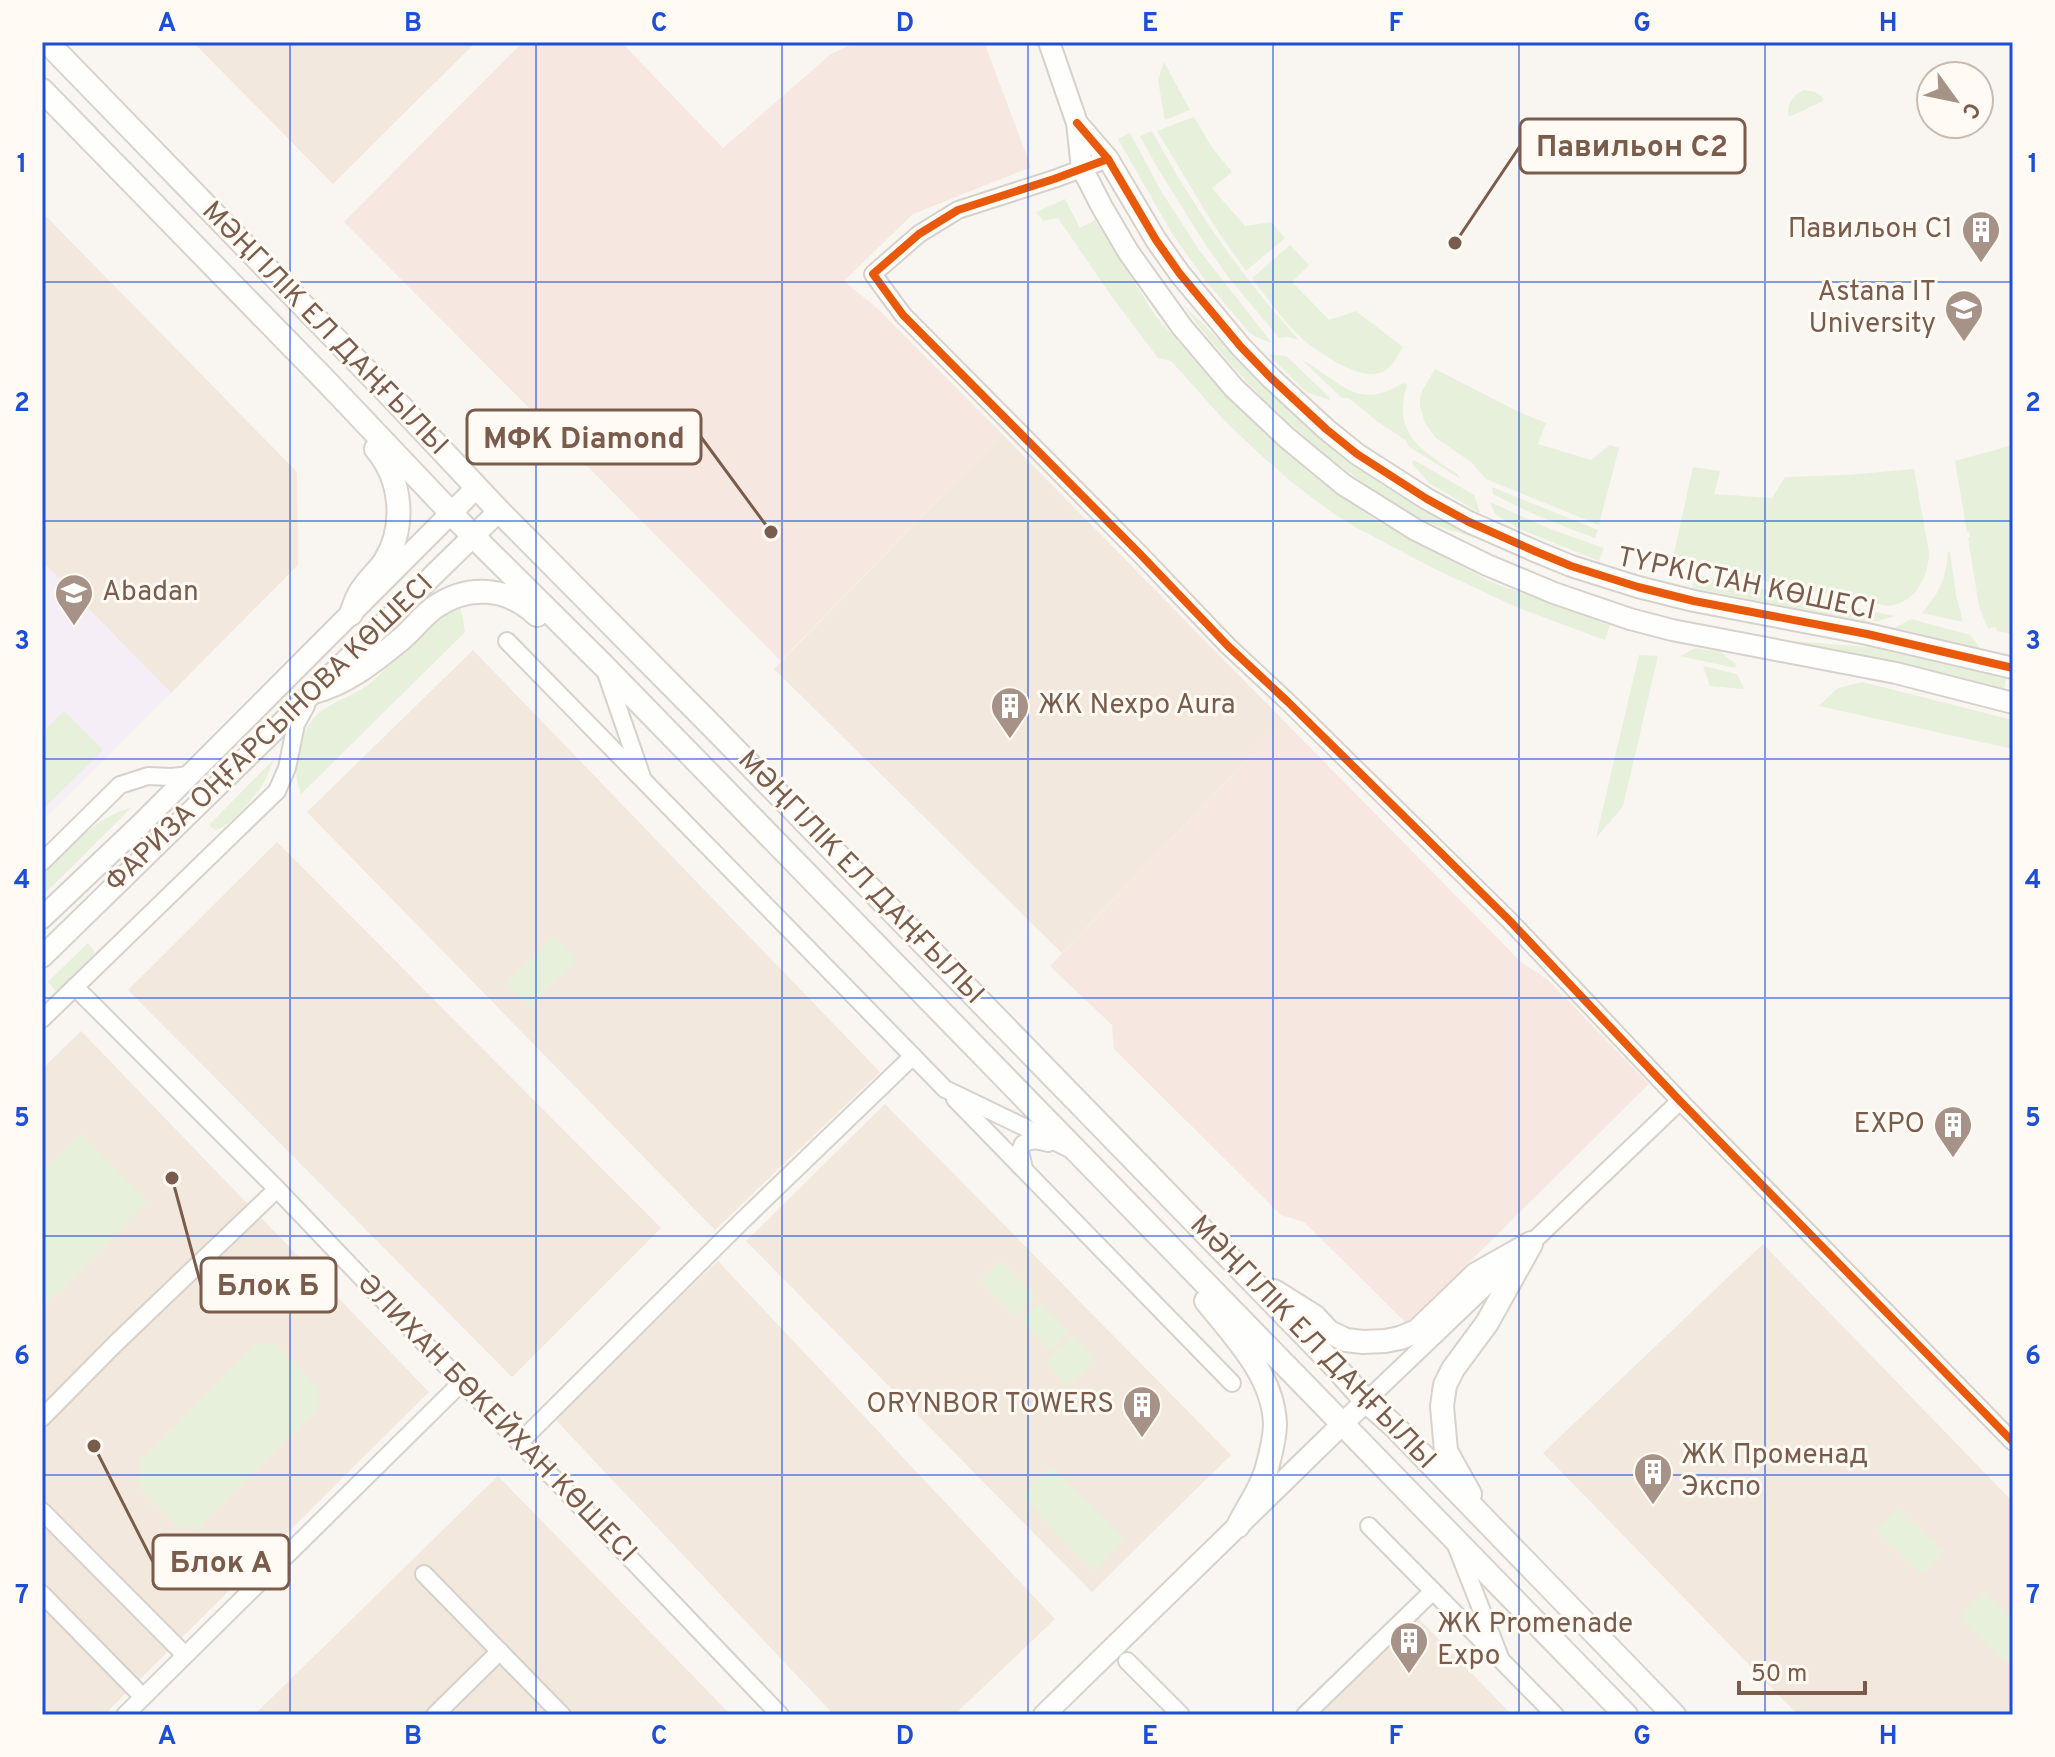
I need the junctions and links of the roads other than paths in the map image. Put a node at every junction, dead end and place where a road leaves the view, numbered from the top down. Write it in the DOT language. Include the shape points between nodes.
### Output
graph roads {
  1 [pos="47,42"];
  2 [pos="1049,42"];
  3 [pos="42,90"];
  4 [pos="1077,123"];
  5 [pos="1108,159"];
  6 [pos="1082,168"];
  7 [pos="326,381"];
  8 [pos="477,487"];
  9 [pos="499,511"];
  10 [pos="451,512"];
  11 [pos="473,536"];
  12 [pos="351,614"];
  13 [pos="507,641"];
  14 [pos="597,659"];
  15 [pos="2013,668"];
  16 [pos="314,692"];
  17 [pos="2013,703"];
  18 [pos="190,775"];
  19 [pos="643,780"];
  20 [pos="42,862"];
  21 [pos="82,880"];
  22 [pos="42,918"];
  23 [pos="42,942"];
  24 [pos="42,957"];
  25 [pos="75,987"];
  26 [pos="42,1019"];
  27 [pos="913,1056"];
  28 [pos="945,1089"];
  29 [pos="1680,1101"];
  30 [pos="1080,1154"];
  31 [pos="1025,1171"];
  32 [pos="277,1189"];
  33 [pos="1145,1221"];
  34 [pos="1531,1243"];
  35 [pos="1253,1282"];
  36 [pos="461,1383"];
  37 [pos="1232,1383"];
  38 [pos="1366,1401"];
  39 [pos="42,1418"];
  40 [pos="1342,1424"];
  41 [pos="2013,1442"];
  42 [pos="519,1443"];
  43 [pos="42,1511"];
  44 [pos="1485,1521"];
  45 [pos="1238,1526"];
  46 [pos="1369,1526"];
  47 [pos="1452,1536"];
  48 [pos="424,1574"];
  49 [pos="1433,1591"];
  50 [pos="42,1594"];
  51 [pos="500,1651"];
  52 [pos="185,1655"];
  53 [pos="1501,1660"];
  54 [pos="1127,1661"];
  55 [pos="143,1697"];
  56 [pos="125,1715"];
  57 [pos="435,1715"];
  58 [pos="562,1715"];
  59 [pos="780,1715"];
  60 [pos="1044,1715"];
  61 [pos="1181,1715"];
  62 [pos="1305,1715"];
  63 [pos="1555,1715"];
  64 [pos="1626,1715"];
  65 [pos="1674,1715"];
  1 -- 8 [label="main road, МӘҢГІЛІК ЕЛ ДАҢҒЫЛЫ"];
  2 -- 4 [label="street, ТҮРКІСТАН КӨШЕСІ"];
  3 -- 7 [label="main road, МӘҢГІЛІК ЕЛ ДАҢҒЫЛЫ"];
  4 -- 5 [label="street, ТҮРКІСТАН КӨШЕСІ"];
  4 -- 6 [label="street, ТҮРКІСТАН КӨШЕСІ"];
  5 -- 6 [label="street"];
  5 -- 15 [label="street, ТҮРКІСТАН КӨШЕСІ" via="1156,240 1241,347 1326,429 1427,499 1523,546 1638,587"];
  6 -- 17 [label="street, ТҮРКІСТАН КӨШЕСІ" via="1151,286 1234,388 1333,477 1416,530 1520,579 1630,619 1896,673"];
  6 -- 29 [label="street" via="958,210 919,234 873,274 903,315 1228,646 1514,926"];
  7 -- 10 [label="main road, МӘҢГІЛІК ЕЛ ДАҢҒЫЛЫ"];
  7 -- 12 [label="main road" via="387,462 399,505 397,531 385,560 358,594"];
  8 -- 9 [label="main road, МӘҢГІЛІК ЕЛ ДАҢҒЫЛЫ"];
  8 -- 10 [label="street, ФАРИЗА ОҢҒАРСЫНОВА КӨШЕСІ"];
  9 -- 11 [label="street, ФАРИЗА ОҢҒАРСЫНОВА КӨШЕСІ"];
  9 -- 35 [label="main road, МӘҢГІЛІК ЕЛ ДАҢҒЫЛЫ"];
  10 -- 11 [label="main road, МӘҢГІЛІК ЕЛ ДАҢҒЫЛЫ"];
  10 -- 12 [label="street, ФАРИЗА ОҢҒАРСЫНОВА КӨШЕСІ"];
  11 -- 14 [label="main road, МӘҢГІЛІК ЕЛ ДАҢҒЫЛЫ"];
  11 -- 16 [label="street, ФАРИЗА ОҢҒАРСЫНОВА КӨШЕСІ"];
  12 -- 18 [label="street, ФАРИЗА ОҢҒАРСЫНОВА КӨШЕСІ"];
  13 -- 19 [label="street"];
  14 -- 16 [label="main road" via="517,599 483,590 459,594 434,607 353,676"];
  14 -- 19 [label="street"];
  14 -- 30 [label="main road, МӘҢГІЛІК ЕЛ ДАҢҒЫЛЫ"];
  16 -- 24 [label="street, ФАРИЗА ОҢҒАРСЫНОВА КӨШЕСІ"];
  16 -- 25 [label="street" via="296,724 277,791"];
  18 -- 20 [label="street" via="148,776 120,785"];
  18 -- 21 [label="street, ФАРИЗА ОҢҒАРСЫНОВА КӨШЕСІ"];
  19 -- 27 [label="street"];
  21 -- 22 [label="street, ФАРИЗА ОҢҒАРСЫНОВА КӨШЕСІ"];
  21 -- 23 [label="street"];
  25 -- 26 [label="street"];
  25 -- 32 [label="street, ӘЛИХАН БӨКЕЙХАН КӨШЕСІ"];
  27 -- 28 [label="street"];
  27 -- 42 [label="street"];
  28 -- 30 [label="street"];
  28 -- 31 [label="street"];
  29 -- 34 [label="street"];
  29 -- 41 [label="street"];
  30 -- 31 [label="street" via="1030,1140 1020,1151"];
  30 -- 33 [label="main road, МӘҢГІЛІК ЕЛ ДАҢҒЫЛЫ"];
  31 -- 37 [label="street"];
  32 -- 36 [label="street, ӘЛИХАН БӨКЕЙХАН КӨШЕСІ"];
  32 -- 39 [label="street"];
  33 -- 40 [label="main road, МӘҢГІЛІК ЕЛ ДАҢҒЫЛЫ"];
  33 -- 45 [label="main road" via="1250,1357 1273,1410 1275,1427 1265,1473"];
  34 -- 35 [label="main road" via="1476,1274 1417,1331 1380,1342 1346,1340 1329,1332 1314,1316"];
  34 -- 38 [label="street"];
  34 -- 44 [label="main road" via="1487,1323 1453,1369 1443,1396 1446,1451"];
  35 -- 38 [label="main road, МӘҢГІЛІК ЕЛ ДАҢҒЫЛЫ"];
  36 -- 42 [label="street, ӘЛИХАН БӨКЕЙХАН КӨШЕСІ"];
  36 -- 52 [label="street"];
  38 -- 40 [label="street"];
  38 -- 44 [label="main road, МӘҢГІЛІК ЕЛ ДАҢҒЫЛЫ"];
  40 -- 45 [label="street"];
  40 -- 47 [label="main road, МӘҢГІЛІК ЕЛ ДАҢҒЫЛЫ"];
  42 -- 59 [label="street, ӘЛИХАН БӨКЕЙХАН КӨШЕСІ"];
  43 -- 52 [label="street"];
  44 -- 65 [label="main road, МӘҢГІЛІК ЕЛ ДАҢҒЫЛЫ"];
  45 -- 60 [label="street"];
  46 -- 49 [label="street"];
  47 -- 53 [label="street"];
  47 -- 64 [label="main road, МӘҢГІЛІК ЕЛ ДАҢҒЫЛЫ"];
  48 -- 51 [label="street"];
  49 -- 53 [label="street"];
  49 -- 62 [label="street"];
  50 -- 55 [label="street"];
  51 -- 57 [label="street"];
  51 -- 58 [label="street"];
  52 -- 55 [label="street"];
  53 -- 63 [label="street"];
  54 -- 61 [label="street"];
  55 -- 56 [label="street"];
}
